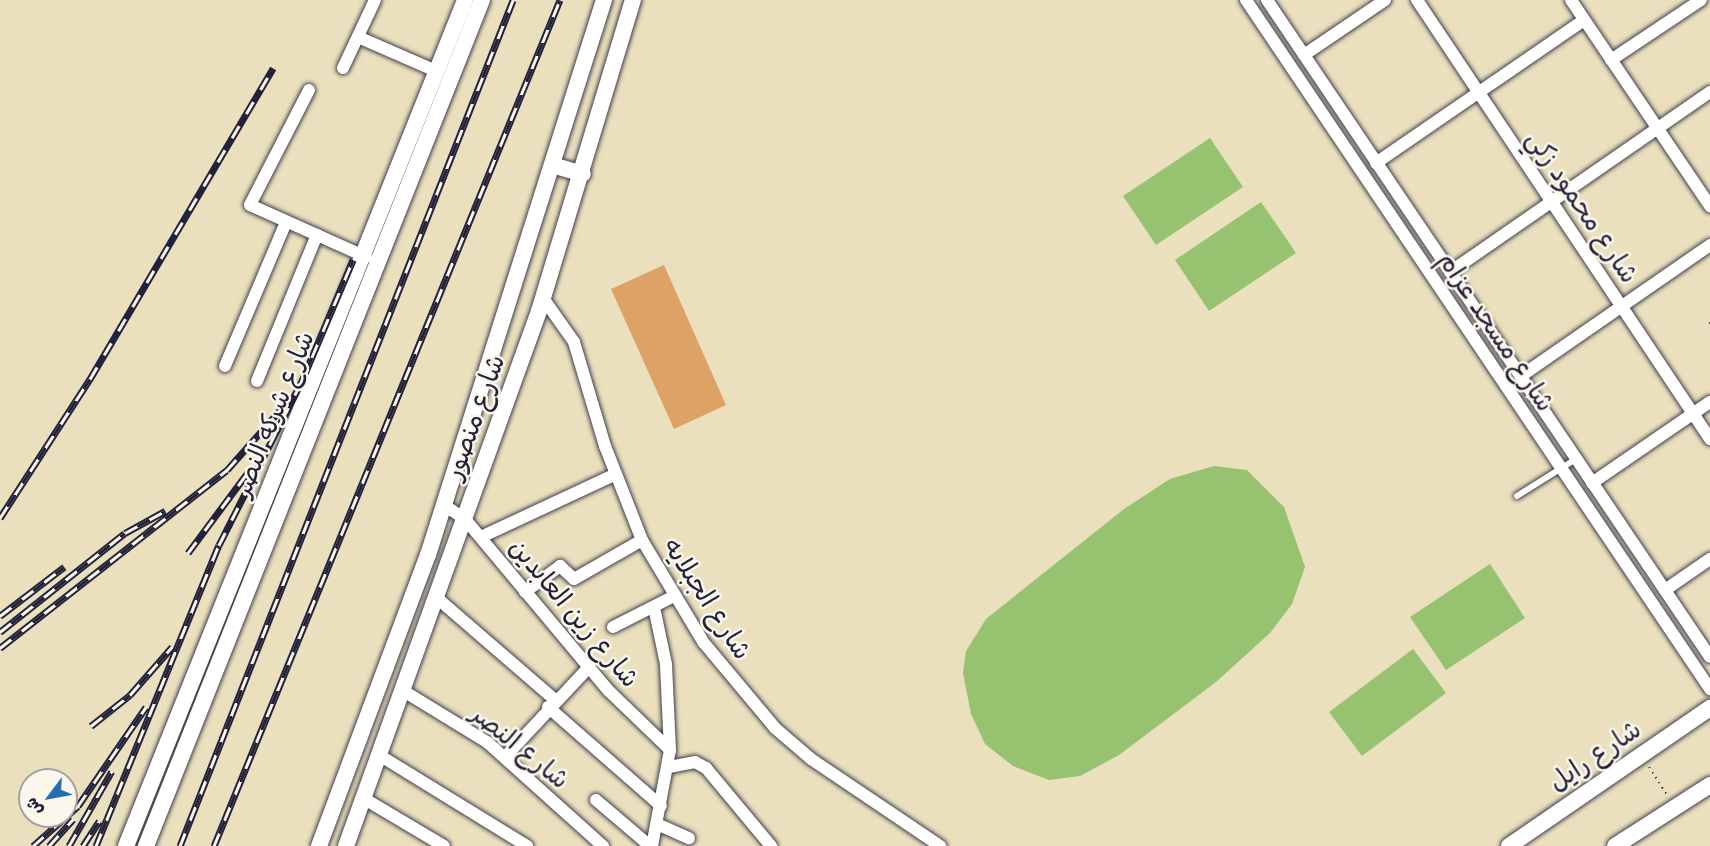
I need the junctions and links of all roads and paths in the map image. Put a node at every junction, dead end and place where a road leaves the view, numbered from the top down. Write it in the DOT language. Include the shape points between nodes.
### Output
graph roads {
  1 [pos="375,0"];
  2 [pos="465,0"];
  3 [pos="482,0"];
  4 [pos="604,0"];
  5 [pos="633,0"];
  6 [pos="1246,0"];
  7 [pos="1267,0"];
  8 [pos="1385,0"];
  9 [pos="1417,0"];
  10 [pos="1571,0"];
  11 [pos="1701,0"];
  12 [pos="1584,20"];
  13 [pos="358,37"];
  14 [pos="1304,55"];
  15 [pos="1611,60"];
  16 [pos="344,68"];
  17 [pos="438,72"];
  18 [pos="309,90"];
  19 [pos="1479,92"];
  20 [pos="1710,92"];
  21 [pos="1657,128"];
  22 [pos="1376,163"];
  23 [pos="552,165"];
  24 [pos="583,174"];
  25 [pos="1551,200"];
  26 [pos="1710,206"];
  27 [pos="286,222"];
  28 [pos="317,235"];
  29 [pos="1710,245"];
  30 [pos="366,257"];
  31 [pos="1450,272"];
  32 [pos="543,298"];
  33 [pos="1622,307"];
  34 [pos="225,366"];
  35 [pos="1521,376"];
  36 [pos="257,381"];
  37 [pos="1710,402"];
  38 [pos="1693,414"];
  39 [pos="1710,439"];
  40 [pos="1576,459"];
  41 [pos="1561,468"];
  42 [pos="616,474"];
  43 [pos="1592,483"];
  44 [pos="1517,496"];
  45 [pos="444,505"];
  46 [pos="465,519"];
  47 [pos="481,537"];
  48 [pos="642,540"];
  49 [pos="1710,559"];
  50 [pos="1665,590"];
  51 [pos="525,592"];
  52 [pos="674,596"];
  53 [pos="437,598"];
  54 [pos="654,607"];
  55 [pos="613,627"];
  56 [pos="1710,657"];
  57 [pos="589,667"];
  58 [pos="1710,689"];
  59 [pos="402,690"];
  60 [pos="552,703"];
  61 [pos="1710,708"];
  62 [pos="670,750"];
  63 [pos="380,755"];
  64 [pos="1641,755"];
  65 [pos="505,757"];
  66 [pos="669,767"];
  67 [pos="1710,785"];
  68 [pos="363,798"];
  69 [pos="596,800"];
  70 [pos="661,806"];
  71 [pos="1676,807"];
  72 [pos="657,824"];
  73 [pos="689,838"];
  74 [pos="595,843"];
  75 [pos="126,846"];
  76 [pos="146,846"];
  77 [pos="319,846"];
  78 [pos="346,846"];
  79 [pos="444,846"];
  80 [pos="527,846"];
  81 [pos="651,846"];
  82 [pos="771,846"];
  83 [pos="940,846"];
  84 [pos="1509,846"];
  85 [pos="1615,846"];
  1 -- 13 [label="street"];
  2 -- 17 [label="street, شارع شركه النصر"];
  3 -- 76 [label="street, شارع شركه النصر"];
  4 -- 23 [label="street, شارع منصور"];
  5 -- 24 [label="street, شارع منصور"];
  6 -- 41 [label="street, شارع مسجد عزام"];
  7 -- 14 [label="street, شارع مسجد عزام"];
  8 -- 14 [label="street"];
  9 -- 19 [label="street, شارع محمود زكي"];
  10 -- 12 [label="street"];
  11 -- 15 [label="street"];
  12 -- 15 [label="street"];
  12 -- 19 [label="street"];
  13 -- 16 [label="street"];
  13 -- 17 [label="street"];
  14 -- 22 [label="street, شارع مسجد عزام"];
  15 -- 21 [label="street"];
  17 -- 30 [label="street, شارع شركه النصر"];
  18 -- 27 [label="street" via="249,199 252,207"];
  19 -- 22 [label="street"];
  19 -- 25 [label="street, شارع محمود زكي"];
  20 -- 21 [label="street"];
  21 -- 25 [label="street"];
  21 -- 26 [label="street"];
  22 -- 31 [label="street, شارع مسجد عزام"];
  23 -- 24 [label="street"];
  23 -- 45 [label="street, شارع منصور"];
  24 -- 32 [label="street, شارع منصور"];
  25 -- 31 [label="street"];
  25 -- 33 [label="street, شارع محمود زكي"];
  27 -- 28 [label="street"];
  27 -- 34 [label="street"];
  28 -- 30 [label="street"];
  28 -- 36 [label="street"];
  29 -- 33 [label="street"];
  30 -- 75 [label="street, شارع شركه النصر"];
  31 -- 35 [label="street, شارع مسجد عزام"];
  32 -- 42 [label="street, شارع الجبلايه" via="574,342"];
  32 -- 46 [label="street, شارع منصور"];
  33 -- 35 [label="street"];
  33 -- 38 [label="street, شارع محمود زكي"];
  35 -- 40 [label="street, شارع مسجد عزام"];
  37 -- 38 [label="street"];
  38 -- 39 [label="street, شارع محمود زكي"];
  38 -- 43 [label="street"];
  40 -- 41 [label="lane"];
  40 -- 43 [label="street, شارع مسجد عزام"];
  41 -- 44 [label="lane"];
  41 -- 58 [label="street, شارع مسجد عزام"];
  42 -- 47 [label="street"];
  42 -- 48 [label="street, شارع الجبلايه"];
  43 -- 50 [label="street, شارع مسجد عزام"];
  45 -- 46 [label="street, شارع زين العابدين"];
  45 -- 77 [label="street, شارع منصور"];
  46 -- 47 [label="street, شارع زين العابدين"];
  46 -- 53 [label="street, شارع منصور"];
  47 -- 51 [label="street, شارع زين العابدين"];
  48 -- 51 [label="street" via="574,579 560,566"];
  48 -- 52 [label="street, شارع الجبلايه"];
  49 -- 50 [label="street"];
  50 -- 56 [label="street, شارع مسجد عزام"];
  51 -- 57 [label="street, شارع زين العابدين"];
  52 -- 54 [label="street"];
  52 -- 83 [label="street, شارع الجبلايه" via="738,687 775,728 844,785"];
  53 -- 59 [label="street, شارع منصور"];
  53 -- 60 [label="street"];
  54 -- 55 [label="street"];
  54 -- 62 [label="street" via="667,680"];
  57 -- 60 [label="street"];
  57 -- 62 [label="street, شارع زين العابدين"];
  59 -- 63 [label="street, شارع منصور"];
  59 -- 65 [label="street, شارع النصر"];
  60 -- 65 [label="street"];
  60 -- 70 [label="street"];
  61 -- 64 [label="street, شارع رايل"];
  62 -- 66 [label="street"];
  63 -- 68 [label="street, شارع منصور"];
  63 -- 80 [label="street"];
  64 -- 71 [label="path"];
  64 -- 84 [label="street, شارع رايل"];
  65 -- 74 [label="street, شارع النصر"];
  66 -- 70 [label="street"];
  66 -- 82 [label="street" via="695,762 706,768"];
  67 -- 71 [label="street"];
  68 -- 78 [label="street, شارع منصور"];
  68 -- 79 [label="street"];
  69 -- 81 [label="street"];
  70 -- 72 [label="street"];
  71 -- 85 [label="street"];
  72 -- 73 [label="street"];
  72 -- 81 [label="street"];
}
